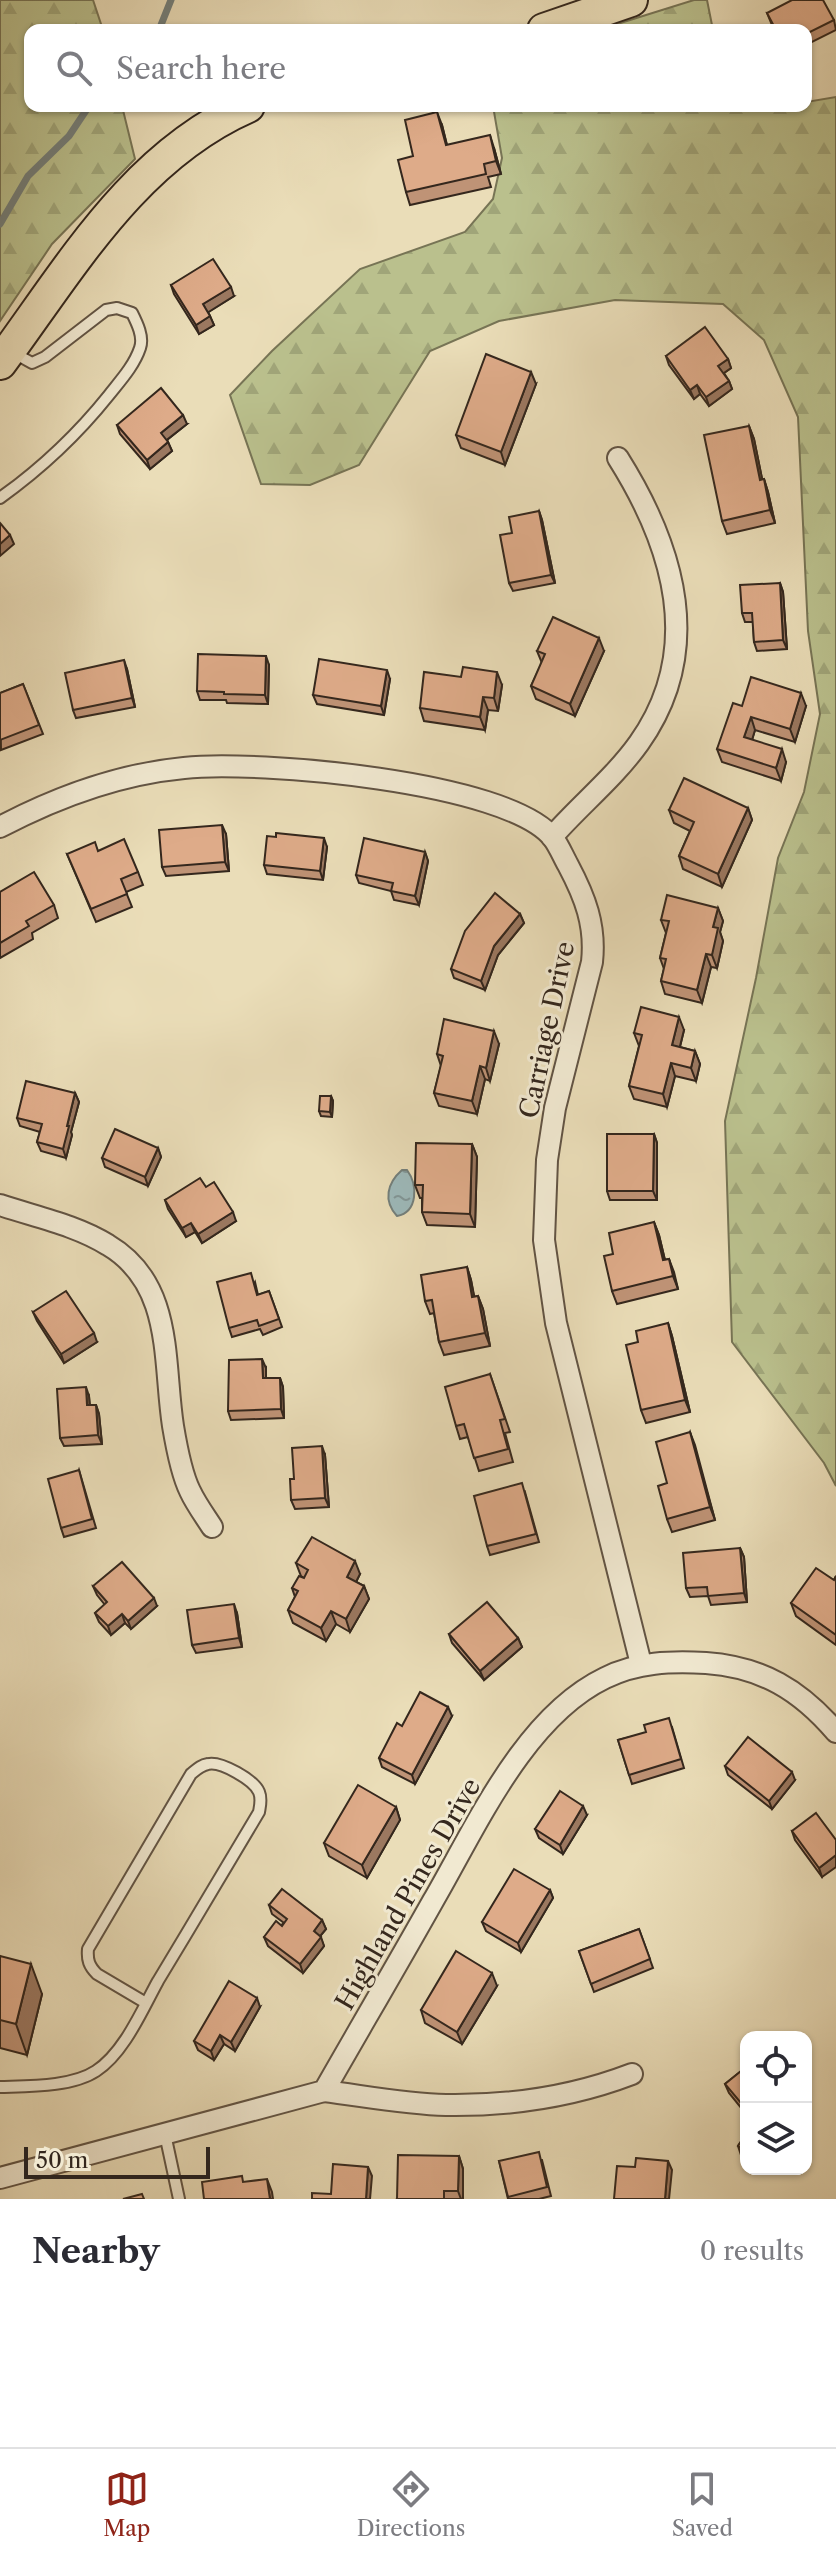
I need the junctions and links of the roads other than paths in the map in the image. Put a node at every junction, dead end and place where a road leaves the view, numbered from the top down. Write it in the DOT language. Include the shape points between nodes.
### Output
graph roads {
  1 [pos="631,0"];
  2 [pos="561,24"];
  3 [pos="237,112"];
  4 [pos="5,356"];
  5 [pos="618,458"];
  6 [pos="0,498"];
  7 [pos="0,827"];
  8 [pos="552,837"];
  9 [pos="0,1205"];
  10 [pos="212,1527"];
  11 [pos="641,1664"];
  12 [pos="836,1732"];
  13 [pos="146,2003"];
  14 [pos="632,2074"];
  15 [pos="0,2087"];
  16 [pos="324,2091"];
  17 [pos="165,2134"];
  18 [pos="0,2178"];
  19 [pos="179,2199"];
  1 -- 2 [label="main road"];
  3 -- 4 [label="main road" via="171,154 118,204"];
  4 -- 6 [label="lane" via="32,363 106,310 132,313 139,328 141,346 127,373 84,426"];
  5 -- 8 [label="street" via="650,513 665,559 677,644 669,684 640,742"];
  7 -- 8 [label="street, Carriage Drive" via="58,800 145,773 217,765 356,776 457,794 510,810"];
  8 -- 11 [label="street, Carriage Drive" via="585,897 594,941 555,1108 544,1240 556,1323"];
  9 -- 10 [label="street" via="111,1246 149,1289 161,1316 173,1428 189,1489"];
  11 -- 12 [label="street, Highland Pines Drive" via="720,1664 751,1670 781,1682"];
  11 -- 16 [label="street, Highland Pines Drive" via="577,1695 526,1749"];
  13 -- 13 [label="lane" via="259,1812 259,1791 223,1765 201,1766 191,1774 88,1949 97,1974"];
  13 -- 15 [label="lane" via="113,2058 94,2073 42,2085"];
  14 -- 16 [label="street" via="580,2092 496,2103 444,2105"];
  16 -- 17 [label="street"];
  17 -- 18 [label="street"];
  17 -- 19 [label="lane"];
}
